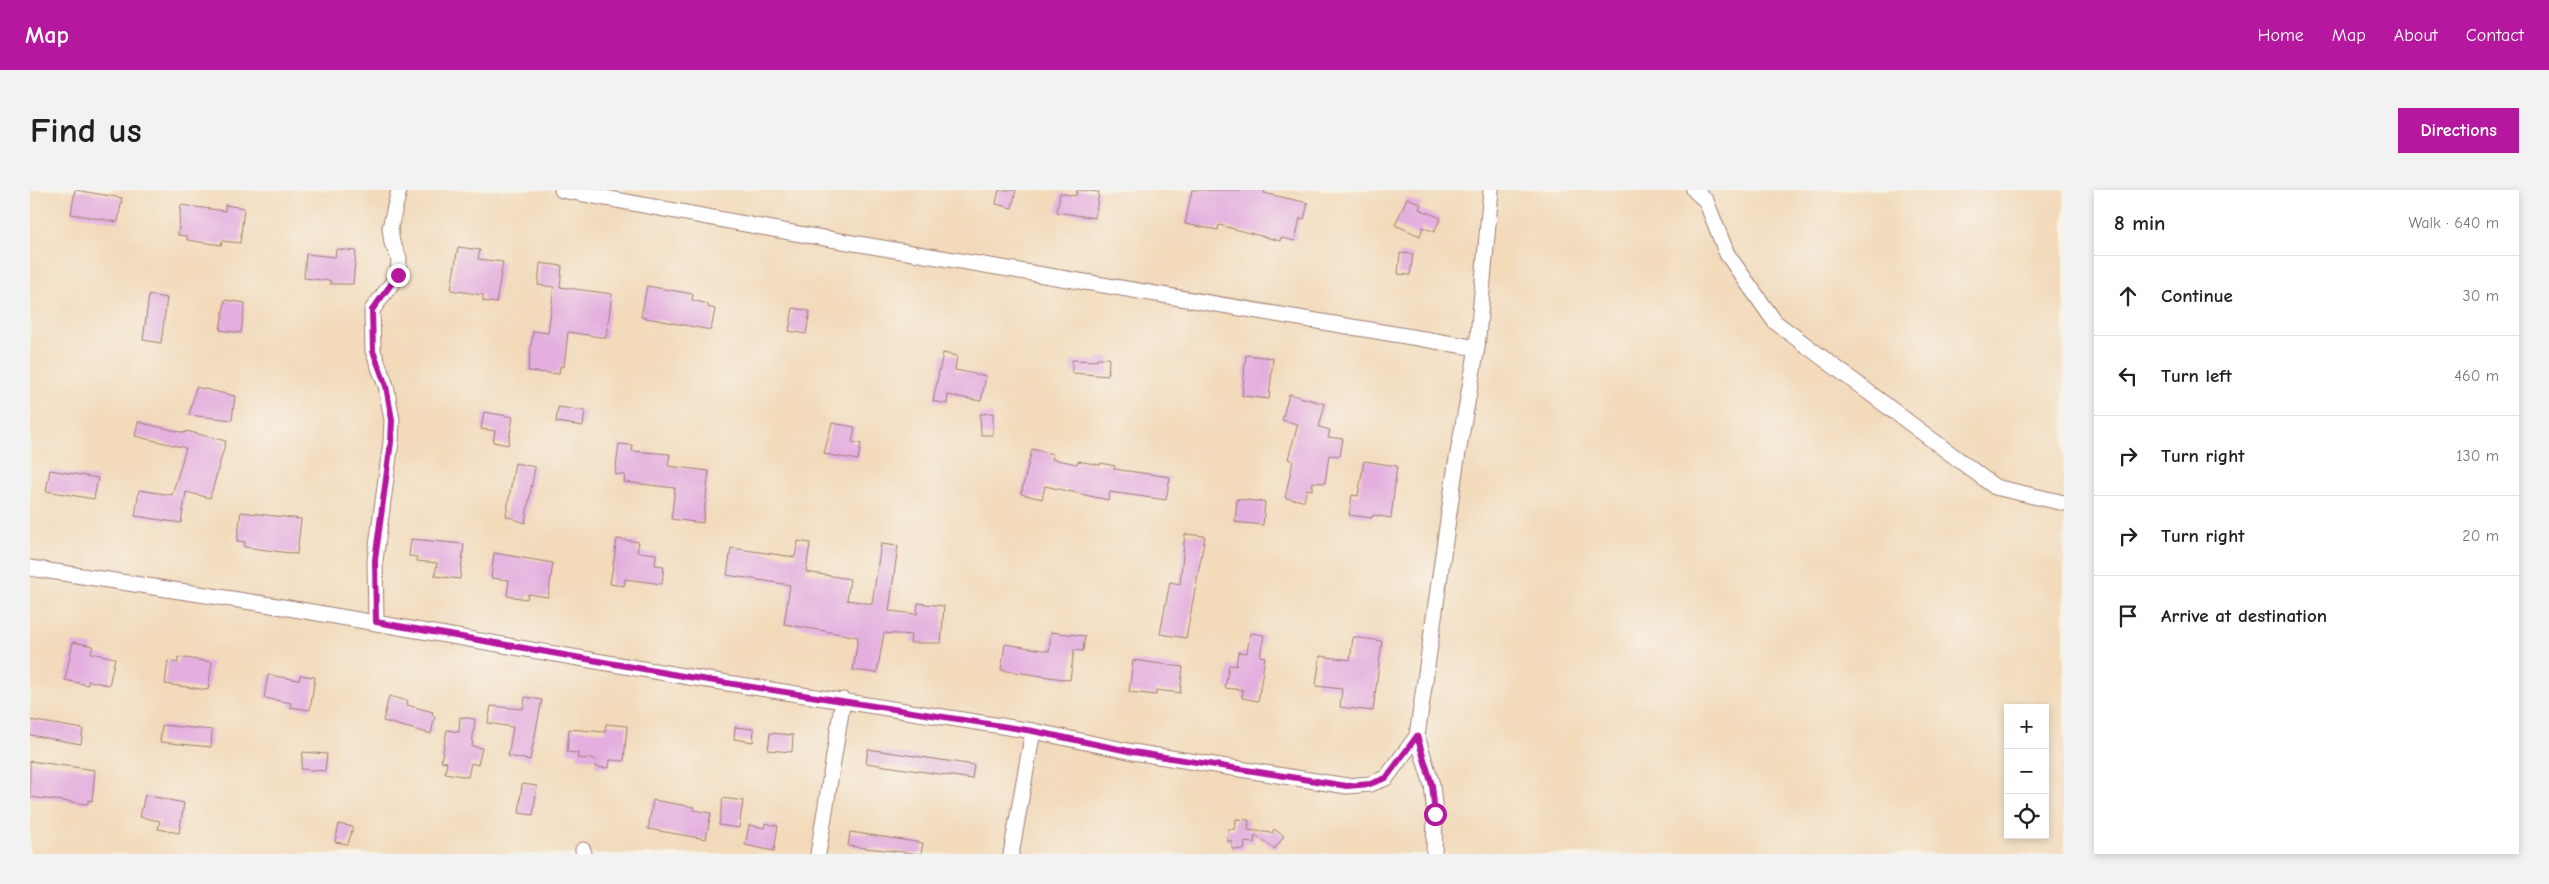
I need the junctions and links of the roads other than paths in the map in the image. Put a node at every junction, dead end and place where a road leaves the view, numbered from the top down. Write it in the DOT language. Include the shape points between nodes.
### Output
graph roads {
  1 [pos="399,190"];
  2 [pos="562,190"];
  3 [pos="1490,190"];
  4 [pos="1694,190"];
  5 [pos="1477,348"];
  6 [pos="2064,503"];
  7 [pos="30,568"];
  8 [pos="376,622"];
  9 [pos="843,700"];
  10 [pos="1033,731"];
  11 [pos="1417,736"];
  12 [pos="818,854"];
  13 [pos="1011,854"];
  14 [pos="1434,854"];
  1 -- 8 [label="street" via="390,228 399,258 398,275 372,310 373,351 386,386 392,420 375,560"];
  2 -- 5 [label="street"];
  3 -- 5 [label="street"];
  4 -- 6 [label="street" via="1706,201 1727,254 1775,322 1995,487"];
  5 -- 11 [label="street" via="1456,464"];
  7 -- 8 [label="street"];
  8 -- 9 [label="street" via="689,677"];
  9 -- 10 [label="street"];
  9 -- 12 [label="street"];
  10 -- 11 [label="street" via="1133,752 1347,786 1370,784 1386,778"];
  10 -- 13 [label="street"];
  11 -- 14 [label="street" via="1432,785"];
}
